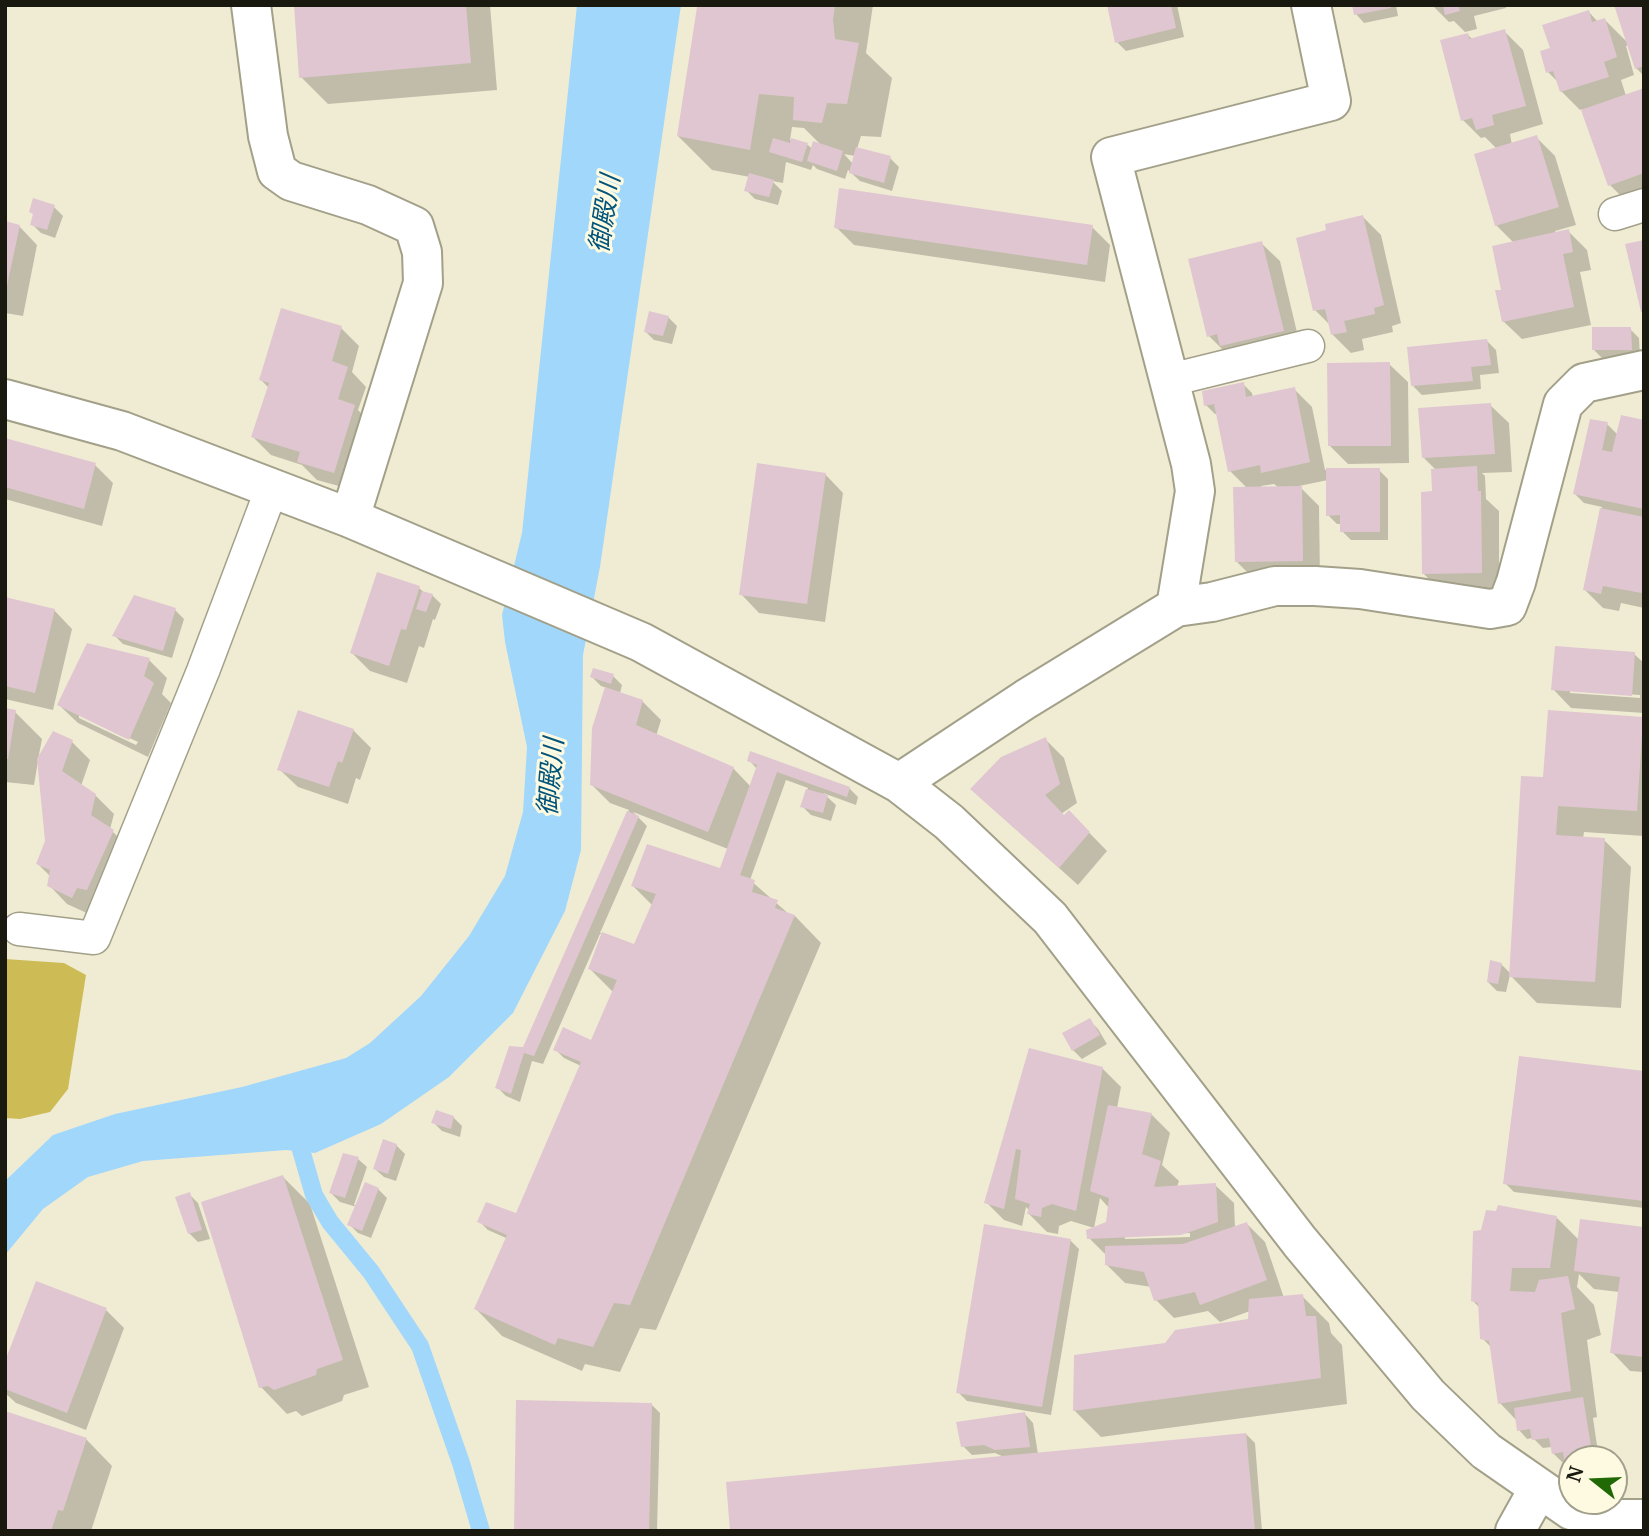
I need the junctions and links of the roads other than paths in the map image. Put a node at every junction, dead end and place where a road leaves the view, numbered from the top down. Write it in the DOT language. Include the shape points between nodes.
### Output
graph roads {
  1 [pos="251,5"];
  2 [pos="1311,5"];
  3 [pos="1308,346"];
  4 [pos="1644,370"];
  5 [pos="1170,380"];
  6 [pos="5,399"];
  7 [pos="272,488"];
  8 [pos="350,518"];
  9 [pos="1176,607"];
  10 [pos="899,783"];
  11 [pos="19,929"];
  12 [pos="1539,1488"];
  13 [pos="1622,1523"];
  14 [pos="1515,1531"];
  1 -- 8 [label="street" via="277,171 291,181 368,205 414,226 422,251 422,283"];
  2 -- 5 [label="street" via="1331,101 1111,157"];
  3 -- 5 [label="lane"];
  4 -- 9 [label="street" via="1584,383 1563,404 1507,606 1490,609 1360,589 1275,586"];
  5 -- 9 [label="street" via="1195,491"];
  6 -- 7 [label="street" via="122,431"];
  7 -- 8 [label="street"];
  7 -- 11 [label="lane" via="94,938"];
  8 -- 10 [label="street" via="641,642"];
  9 -- 10 [label="street"];
  10 -- 12 [label="street" via="949,822 1049,918 1300,1242 1428,1395 1486,1451"];
  12 -- 13 [label="street" via="1571,1510"];
  12 -- 14 [label="street"];
}
